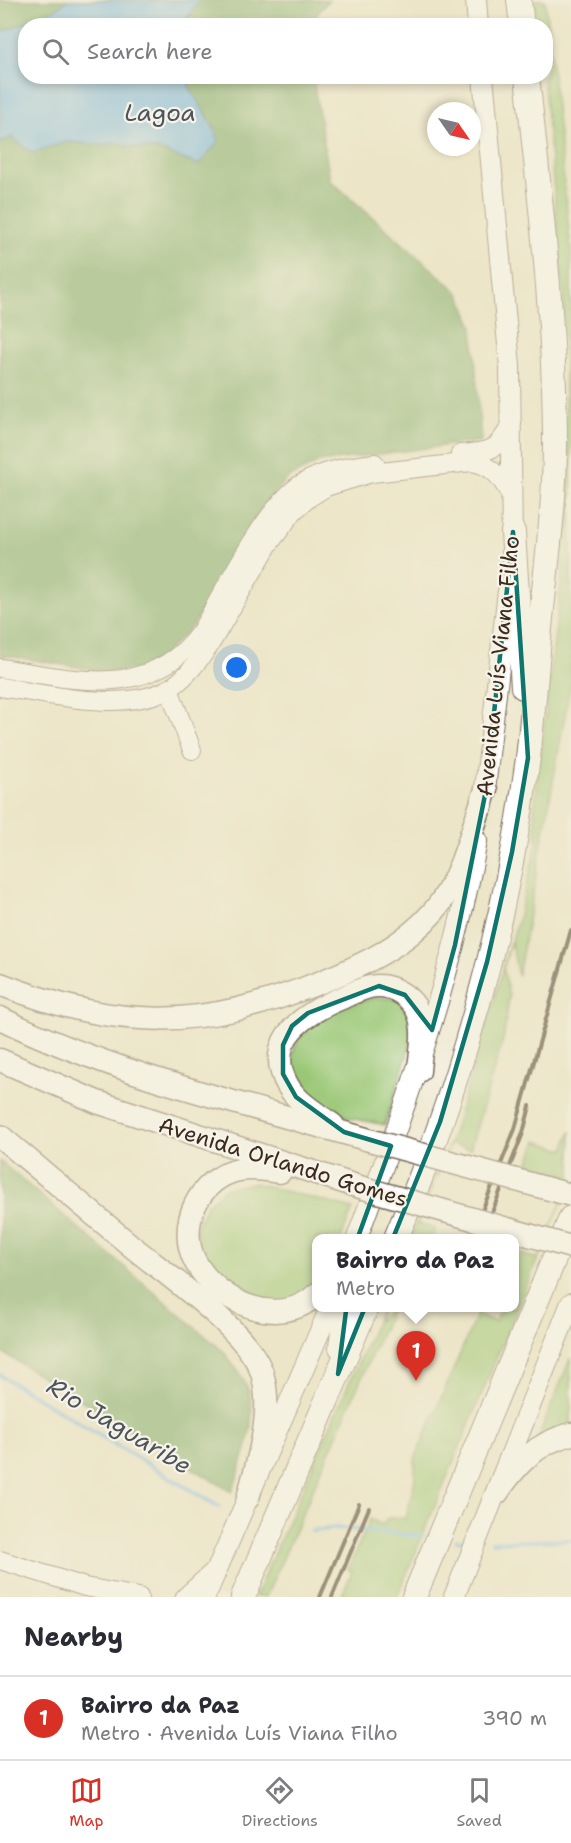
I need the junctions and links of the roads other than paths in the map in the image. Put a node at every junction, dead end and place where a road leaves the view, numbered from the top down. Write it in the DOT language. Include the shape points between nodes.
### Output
graph roads {
  1 [pos="476,0"];
  2 [pos="519,0"];
  3 [pos="477,18"];
  4 [pos="521,18"];
  5 [pos="484,84"];
  6 [pos="528,84"];
  7 [pos="512,423"];
  8 [pos="512,498"];
  9 [pos="513,532"];
  10 [pos="161,667"];
  11 [pos="0,668"];
  12 [pos="0,687"];
  13 [pos="169,689"];
  14 [pos="192,750"];
  15 [pos="528,758"];
  16 [pos="486,790"];
  17 [pos="0,984"];
  18 [pos="0,1018"];
  19 [pos="0,1060"];
  20 [pos="418,1071"];
  21 [pos="344,1132"];
  22 [pos="0,1136"];
  23 [pos="342,1182"];
  24 [pos="571,1195"];
  25 [pos="571,1218"];
  26 [pos="359,1234"];
  27 [pos="398,1234"];
  28 [pos="571,1247"];
  29 [pos="312,1297"];
  30 [pos="571,1303"];
  31 [pos="328,1312"];
  32 [pos="346,1312"];
  33 [pos="364,1312"];
  34 [pos="338,1374"];
  35 [pos="571,1434"];
  36 [pos="496,1495"];
  37 [pos="248,1498"];
  38 [pos="0,1560"];
  39 [pos="218,1568"];
  40 [pos="139,1597"];
  41 [pos="185,1597"];
  42 [pos="205,1597"];
  43 [pos="243,1597"];
  44 [pos="414,1597"];
  45 [pos="454,1597"];
  1 -- 3 [label="main road"];
  2 -- 4 [label="highway"];
  5 -- 7 [label="main road, Avenida Luís Viana Filho"];
  6 -- 15 [label="highway, Avenida Luís Viana Filho" via="553,357 555,446"];
  7 -- 8 [label="main road, Avenida Luís Viana Filho"];
  7 -- 10 [label="street" via="497,447 489,451 342,468 300,484 270,514 190,646"];
  8 -- 9 [label="main road, Avenida Luís Viana Filho"];
  8 -- 13 [label="street" via="498,474 486,465 472,462 372,473 326,487 283,524 208,648"];
  9 -- 15 [label="highway"];
  9 -- 16 [label="main road, Avenida Luís Viana Filho"];
  10 -- 11 [label="street" via="125,680 77,680"];
  10 -- 13 [label="street" via="168,667 175,676"];
  12 -- 13 [label="street" via="102,701 126,701"];
  13 -- 14 [label="street"];
  15 -- 27 [label="highway, Avenida Luís Viana Filho" via="512,852 472,1019 440,1122"];
  16 -- 17 [label="main road" via="456,873 436,908 413,934 383,954 276,1000 190,1019 136,1019 45,1002"];
  16 -- 20 [label="main road, Avenida Luís Viana Filho" via="455,945"];
  18 -- 21 [label="main road, Avenida Orlando Gomes" via="113,1064"];
  19 -- 23 [label="main road, Avenida Orlando Gomes" via="97,1102"];
  20 -- 21 [label="main road" via="422,1023 418,1011 398,991 379,986 368,988 318,1007 298,1020 287,1034 282,1054 287,1085 306,1105"];
  20 -- 26 [label="main road, Avenida Luís Viana Filho"];
  21 -- 24 [label="main road, Avenida Orlando Gomes, bridge"];
  22 -- 37 [label="main road" via="247,1346 261,1372 266,1402"];
  23 -- 28 [label="main road, Avenida Orlando Gomes, bridge"];
  23 -- 29 [label="main road" via="240,1170 215,1180 194,1205 189,1220 190,1250 197,1264 236,1301 259,1311 275,1311"];
  25 -- 44 [label="highway"];
  30 -- 36 [label="main road"];
  31 -- 37 [label="main road"];
  32 -- 34 [label="highway"];
  33 -- 34 [label="highway"];
  34 -- 43 [label="highway"];
  35 -- 36 [label="main road" via="545,1442 531,1452"];
  36 -- 45 [label="main road"];
  37 -- 39 [label="main road"];
  38 -- 40 [label="street" via="85,1587"];
  39 -- 41 [label="street"];
  39 -- 42 [label="main road"];
}
